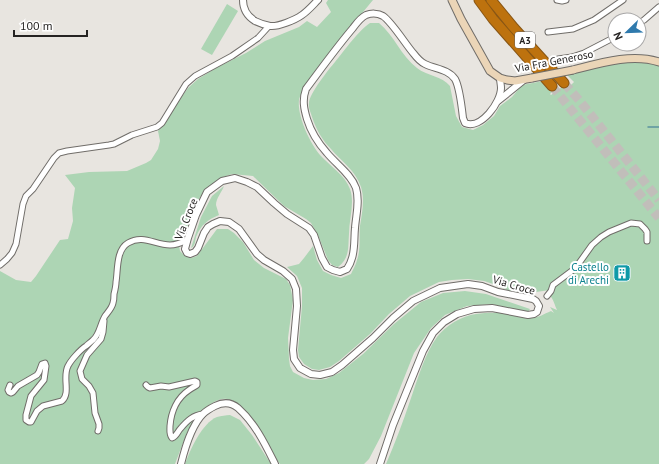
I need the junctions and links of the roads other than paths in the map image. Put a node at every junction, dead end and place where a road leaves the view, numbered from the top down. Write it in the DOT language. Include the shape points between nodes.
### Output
graph roads {
  1 [pos="243,0"];
  2 [pos="318,0"];
  3 [pos="452,0"];
  4 [pos="473,0"];
  5 [pos="479,0"];
  6 [pos="491,0"];
  7 [pos="557,0"];
  8 [pos="566,0"];
  9 [pos="623,0"];
  10 [pos="659,7"];
  11 [pos="647,17"];
  12 [pos="493,19"];
  13 [pos="269,26"];
  14 [pos="548,32"];
  15 [pos="607,41"];
  16 [pos="558,59"];
  17 [pos="659,62"];
  18 [pos="500,78"];
  19 [pos="524,80"];
  20 [pos="564,83"];
  21 [pos="552,86"];
  22 [pos="496,104"];
  23 [pos="187,240"];
  24 [pos="647,241"];
  25 [pos="0,265"];
  26 [pos="547,296"];
  27 [pos="104,319"];
  28 [pos="10,385"];
  29 [pos="146,385"];
  30 [pos="203,414"];
  31 [pos="98,431"];
  32 [pos="181,464"];
  33 [pos="275,464"];
  34 [pos="380,464"];
  1 -- 13 [label="street" via="247,14"];
  2 -- 13 [label="street" via="301,16"];
  3 -- 18 [label="main road" via="490,71"];
  4 -- 12 [label="highway" via="484,14"];
  5 -- 12 [label="highway"];
  6 -- 20 [label="highway, A3"];
  7 -- 8 [label="street"];
  9 -- 14 [label="street" via="594,20 573,29"];
  10 -- 11 [label="street"];
  12 -- 21 [label="highway, A3"];
  13 -- 25 [label="street" via="258,38 186,84 162,124 109,145 59,153 26,196 16,244 7,260"];
  15 -- 16 [label="street" via="584,53"];
  17 -- 19 [label="main road, Via Fra Generoso, bridge" via="634,59 611,62"];
  18 -- 19 [label="main road, Via Fra Generoso"];
  18 -- 22 [label="street, Via Croce" via="502,89"];
  19 -- 22 [label="street, Via Croce"];
  22 -- 23 [label="street, Via Croce" via="479,122 465,123 454,78 445,71 421,62 384,16 366,15 339,45 306,89 303,102 310,128 317,140 356,189 357,211 352,258 347,269 340,272 327,267 309,228 287,214 257,187 235,178 222,181 208,192"];
  23 -- 27 [label="street" via="171,246 144,239 134,240 125,245 117,266 114,303"];
  23 -- 34 [label="street, Via Croce" via="185,249 190,254 198,248 208,227 220,221 229,222 239,229 256,254 284,271 292,279 296,289 297,306 294,359 300,368 311,374 332,372 405,307 440,288 468,284 536,301 539,306 534,314 524,315 492,308 474,309 457,314 433,333 400,407"];
  24 -- 26 [label="street" via="647,232 640,224 631,224 609,232 592,245 573,270 553,285"];
  27 -- 28 [label="street" via="97,336 68,366 62,401 43,406 31,422 26,420 31,396 44,380 45,363 37,375 18,386 14,392 9,392"];
  27 -- 31 [label="street" via="101,339 87,355 80,371 82,379 93,393"];
  29 -- 30 [label="street" via="150,388 169,387 197,382 173,409 170,434 172,438 188,420"];
  30 -- 32 [label="street" via="192,430"];
  30 -- 33 [label="street" via="224,403 237,407 256,429"];
}
